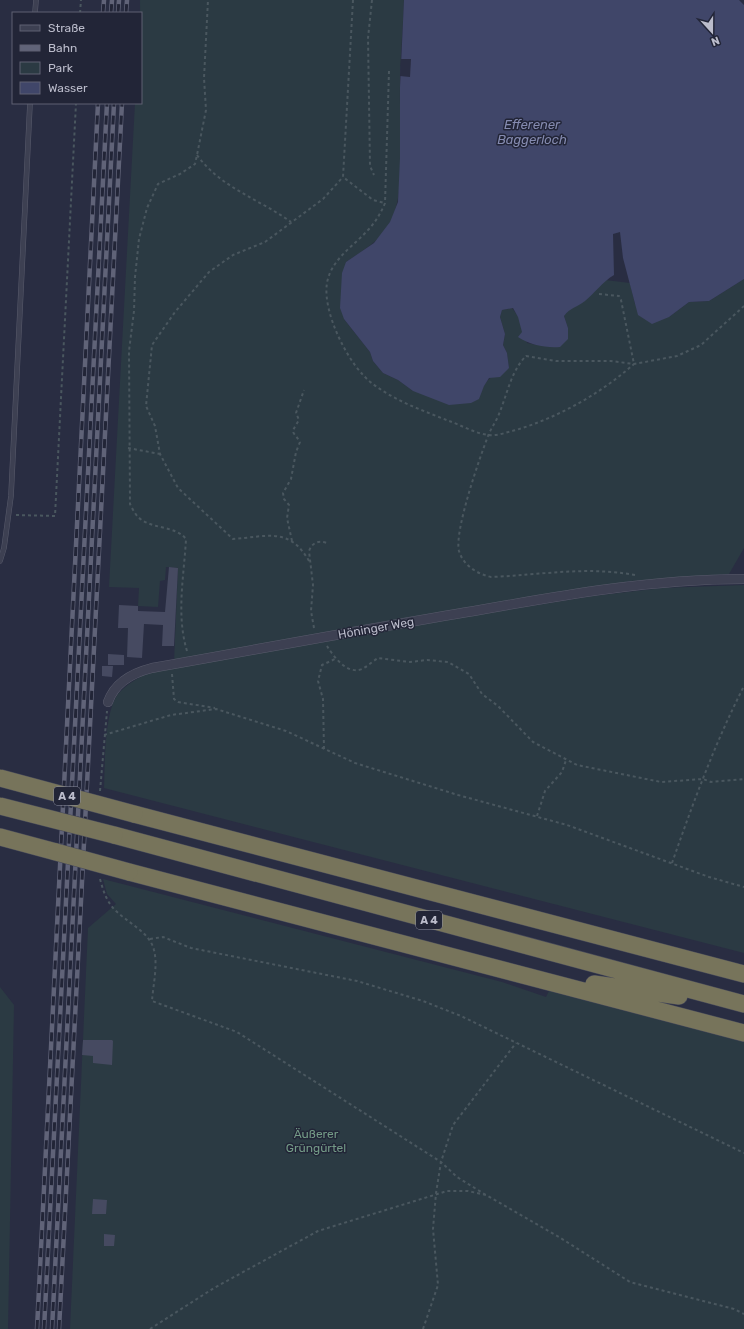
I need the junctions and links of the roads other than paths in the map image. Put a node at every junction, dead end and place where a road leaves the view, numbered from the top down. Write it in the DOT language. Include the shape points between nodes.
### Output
graph roads {
  1 [pos="36,0"];
  2 [pos="35,12"];
  3 [pos="30,104"];
  4 [pos="0,561"];
  5 [pos="744,579"];
  6 [pos="108,702"];
  7 [pos="0,778"];
  8 [pos="0,806"];
  9 [pos="0,837"];
  10 [pos="0,845"];
  11 [pos="56,852"];
  12 [pos="507,971"];
  13 [pos="744,974"];
  14 [pos="744,1004"];
  15 [pos="744,1033"];
  1 -- 2 [label="lane"];
  3 -- 4 [label="lane" via="8,515"];
  5 -- 6 [label="street, Höninger Weg" via="662,582 601,590 170,665 140,671 131,676 116,687"];
  7 -- 13 [label="highway, A 4, bridge"];
  8 -- 14 [label="highway, A 4, bridge"];
  9 -- 11 [label="highway"];
  10 -- 11 [label="highway"];
  11 -- 12 [label="highway, bridge"];
  12 -- 14 [label="highway"];
  12 -- 15 [label="highway"];
}
